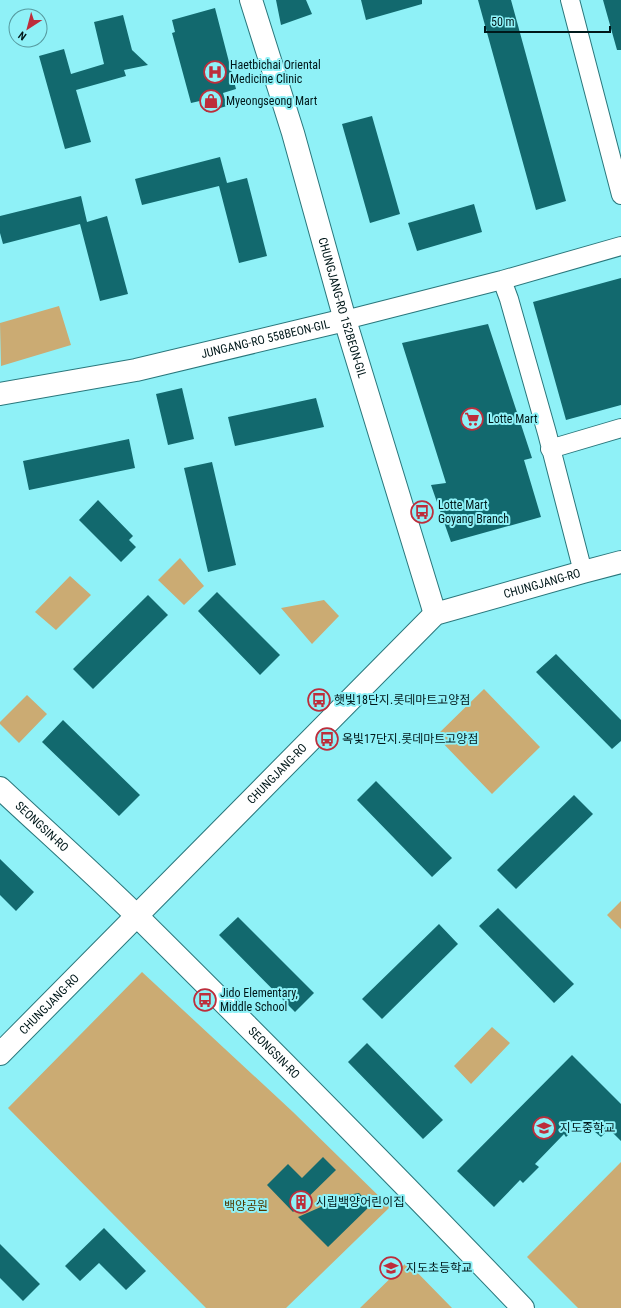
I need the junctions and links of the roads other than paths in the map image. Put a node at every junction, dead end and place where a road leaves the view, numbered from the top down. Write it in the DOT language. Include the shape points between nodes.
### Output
graph roads {
  1 [pos="251,0"];
  2 [pos="570,0"];
  3 [pos="621,195"];
  4 [pos="621,246"];
  5 [pos="502,280"];
  6 [pos="345,320"];
  7 [pos="0,394"];
  8 [pos="621,428"];
  9 [pos="550,449"];
  10 [pos="621,562"];
  11 [pos="583,572"];
  12 [pos="435,614"];
  13 [pos="0,788"];
  14 [pos="136,916"];
  15 [pos="0,1054"];
  16 [pos="523,1308"];
  1 -- 6 [label="street, CHUNGJANG-RO 152BEON-GIL" via="293,133"];
  2 -- 3 [label="street"];
  4 -- 5 [label="street, JUNGANG-RO 558BEON-GIL"];
  5 -- 6 [label="street, JUNGANG-RO 558BEON-GIL"];
  5 -- 9 [label="street"];
  6 -- 7 [label="street, JUNGANG-RO 558BEON-GIL" via="136,370"];
  6 -- 12 [label="street, CHUNGJANG-RO 152BEON-GIL"];
  8 -- 9 [label="street"];
  9 -- 11 [label="street"];
  10 -- 11 [label="street, CHUNGJANG-RO"];
  11 -- 12 [label="street, CHUNGJANG-RO"];
  12 -- 14 [label="street, CHUNGJANG-RO"];
  13 -- 14 [label="street, SEONGSIN-RO"];
  14 -- 15 [label="street, CHUNGJANG-RO"];
  14 -- 16 [label="street, SEONGSIN-RO" via="408,1188"];
}
